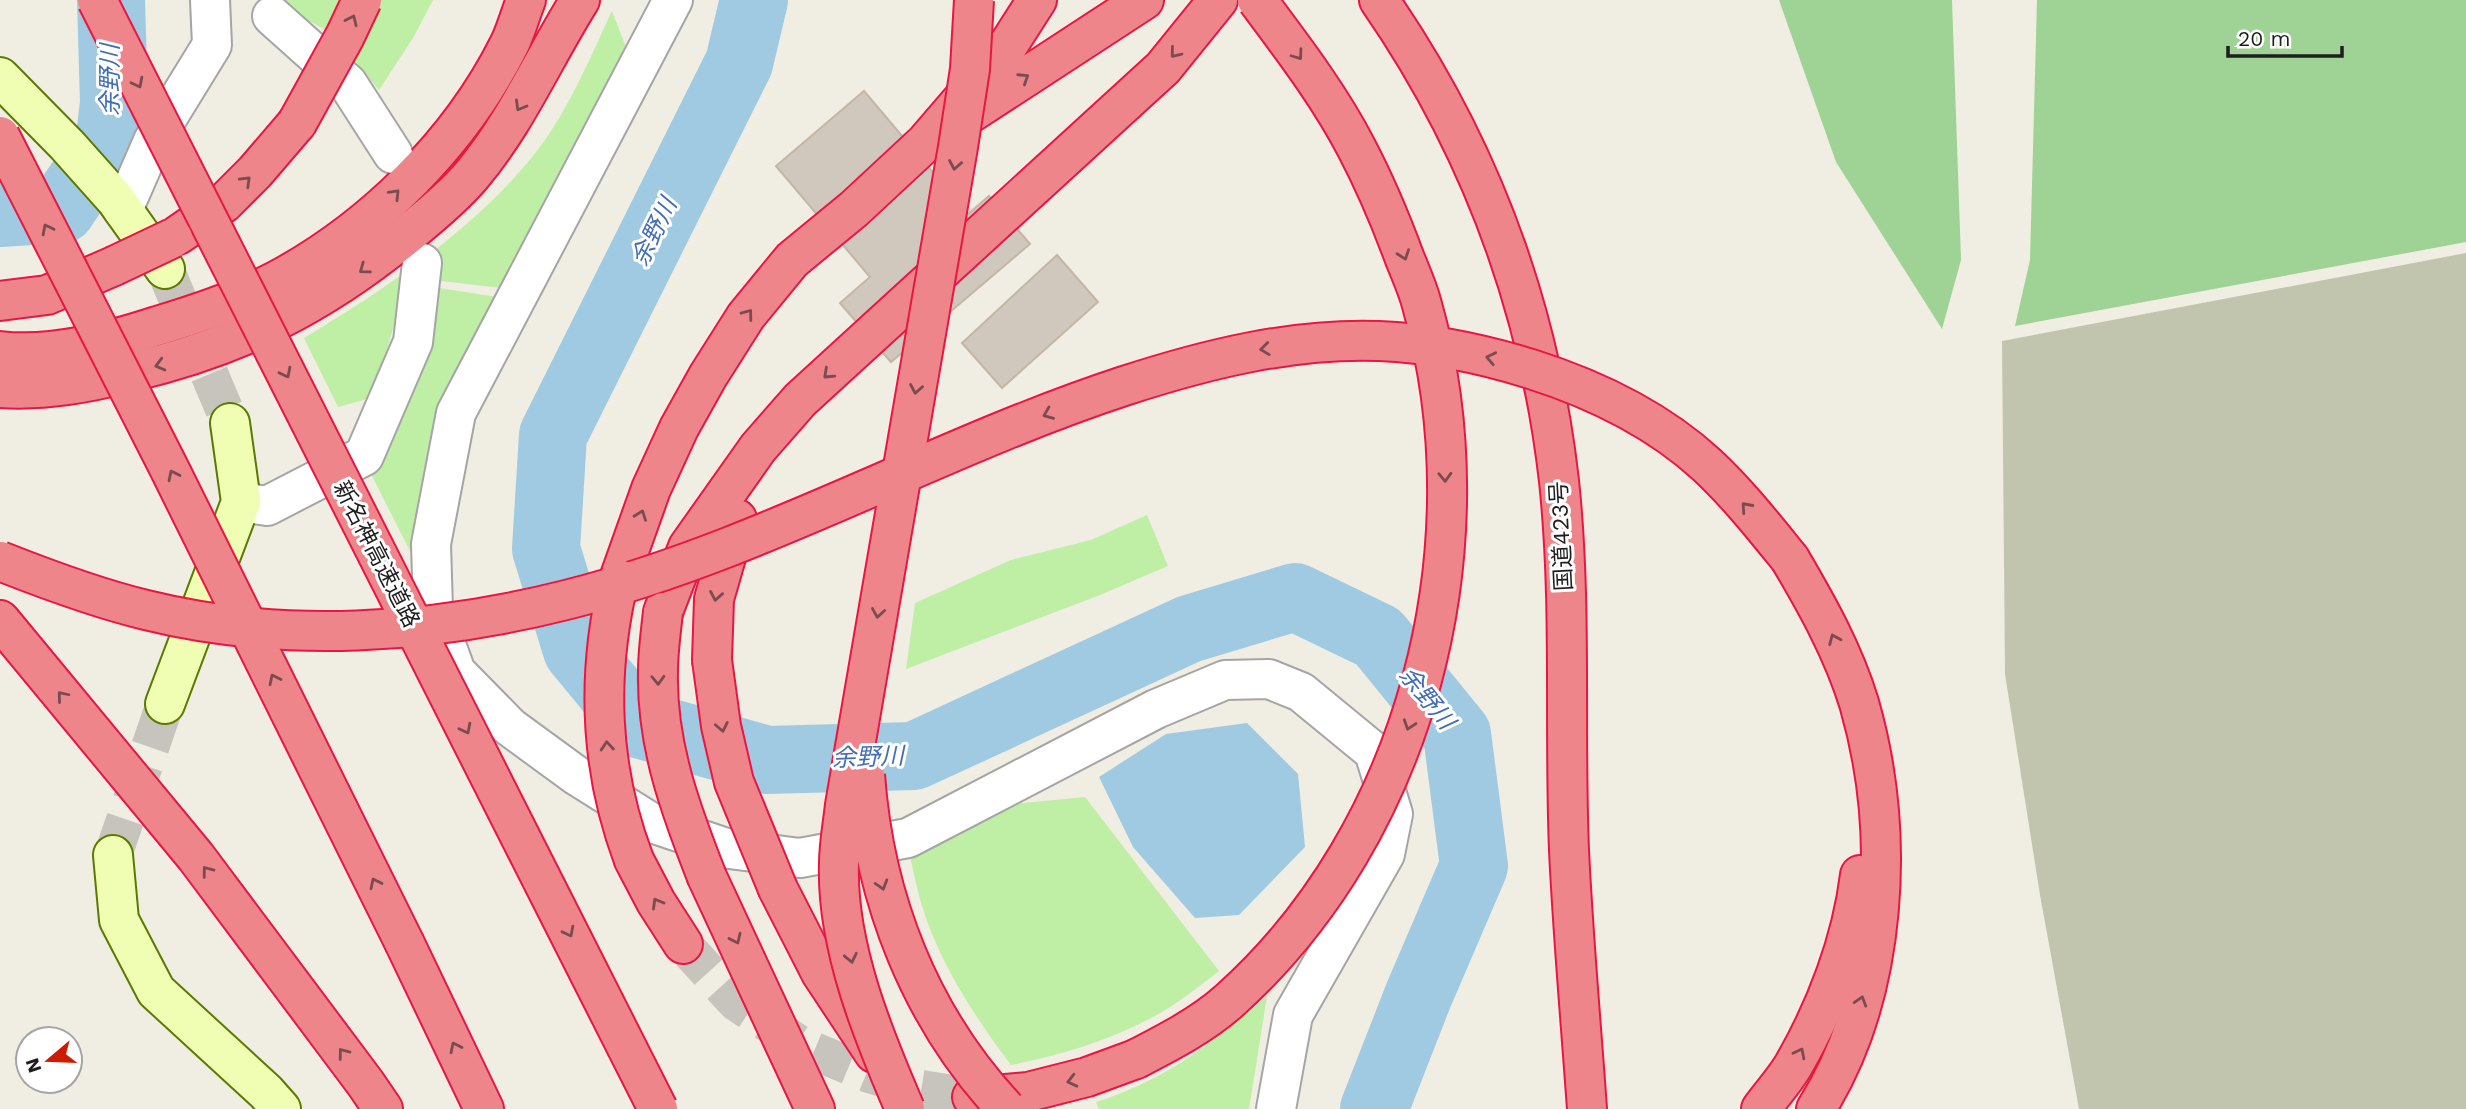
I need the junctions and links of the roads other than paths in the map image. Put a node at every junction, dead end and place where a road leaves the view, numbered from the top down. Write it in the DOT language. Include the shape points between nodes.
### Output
graph roads {
  1 [pos="97,0"];
  2 [pos="210,0"];
  3 [pos="362,0"];
  4 [pos="526,0"];
  5 [pos="566,0"];
  6 [pos="580,0"];
  7 [pos="673,0"];
  8 [pos="974,0"];
  9 [pos="1037,0"];
  10 [pos="1144,0"];
  11 [pos="1217,0"];
  12 [pos="1257,0"];
  13 [pos="1379,0"];
  14 [pos="272,16"];
  15 [pos="647,17"];
  16 [pos="552,45"];
  17 [pos="0,77"];
  18 [pos="0,136"];
  19 [pos="926,142"];
  20 [pos="393,154"];
  21 [pos="120,205"];
  22 [pos="169,253"];
  23 [pos="422,263"];
  24 [pos="0,301"];
  25 [pos="0,351"];
  26 [pos="0,388"];
  27 [pos="800,400"];
  28 [pos="230,423"];
  29 [pos="241,502"];
  30 [pos="0,561"];
  31 [pos="0,620"];
  32 [pos="1858,702"];
  33 [pos="165,704"];
  34 [pos="860,721"];
  35 [pos="113,855"];
  36 [pos="683,944"];
  37 [pos="989,1103"];
  38 [pos="281,1109"];
  39 [pos="383,1109"];
  40 [pos="484,1109"];
  41 [pos="658,1109"];
  42 [pos="815,1109"];
  43 [pos="905,1109"];
  44 [pos="918,1109"];
  45 [pos="1276,1109"];
  46 [pos="1587,1109"];
  47 [pos="1761,1109"];
  48 [pos="1815,1109"];
  1 -- 41 [label="highway, 新名神高速道路, one-way, bridge"];
  2 -- 21 [label="street" via="212,45"];
  22 -- 3 [label="highway, one-way, bridge" via="256,172 296,123"];
  25 -- 4 [label="highway, one-way" via="70,348 163,325 275,281 331,248 383,206 469,111 509,44"];
  5 -- 16 [label="highway"];
  6 -- 16 [label="highway"];
  7 -- 15 [label="street"];
  8 -- 34 [label="highway, one-way, bridge" via="958,147"];
  9 -- 19 [label="highway" via="1005,50"];
  19 -- 10 [label="highway, one-way"];
  11 -- 27 [label="highway, one-way" via="1163,68"];
  12 -- 37 [label="highway, one-way, bridge" via="1303,61 1356,145 1422,304 1441,397 1446,482 1443,564 1421,689 1401,747 1338,871 1270,961 1228,1002 1184,1034 1136,1059"];
  13 -- 46 [label="highway, 国道423号" via="1441,101 1479,177 1511,256 1550,410 1564,576 1569,850"];
  14 -- 20 [label="street" via="348,84"];
  15 -- 45 [label="street" via="456,413 432,544 433,609 456,672 510,727 653,823 729,849 800,858 908,838 1156,709 1225,680 1269,679 1301,692 1374,752 1393,814 1385,854 1293,1015"];
  16 -- 26 [label="highway, one-way" via="508,128 470,177 399,241 332,292 281,321 165,364 85,384"];
  17 -- 21 [label="street"];
  40 -- 18 [label="highway, one-way, bridge"];
  36 -- 19 [label="highway, one-way, bridge" via="634,860 609,768 604,673 618,579 679,428 746,316 792,260"];
  21 -- 22 [label="street"];
  22 -- 24 [label="highway, bridge" via="114,266 47,295"];
  23 -- 29 [label="street" via="413,342 364,456 267,506"];
  27 -- 42 [label="highway, one-way, bridge" via="758,449 688,547 663,612 658,671 668,768 683,818"];
  27 -- 44 [label="highway, one-way, bridge" via="746,492 714,599 712,660 721,726 734,782 778,889 821,973 873,1052"];
  28 -- 29 [label="street"];
  29 -- 33 [label="street"];
  32 -- 30 [label="highway, one-way, bridge" via="1832,632 1790,559 1705,463 1652,424 1597,393 1495,358 1380,341 1248,351 1171,371 1079,401 780,527 659,572 568,600 493,616 398,629 222,625 72,590"];
  39 -- 31 [label="highway, one-way" via="196,857"];
  47 -- 32 [label="highway, one-way" via="1792,1068 1819,1014 1842,957 1858,895 1867,777"];
  48 -- 32 [label="highway, one-way" via="1846,1048 1876,934 1882,861 1877,794"];
  34 -- 37 [label="highway, one-way, bridge" via="868,819 895,929 920,984"];
  34 -- 43 [label="highway, one-way, bridge" via="839,863 842,909 856,977"];
  35 -- 38 [label="street" via="119,920 156,991"];
}
